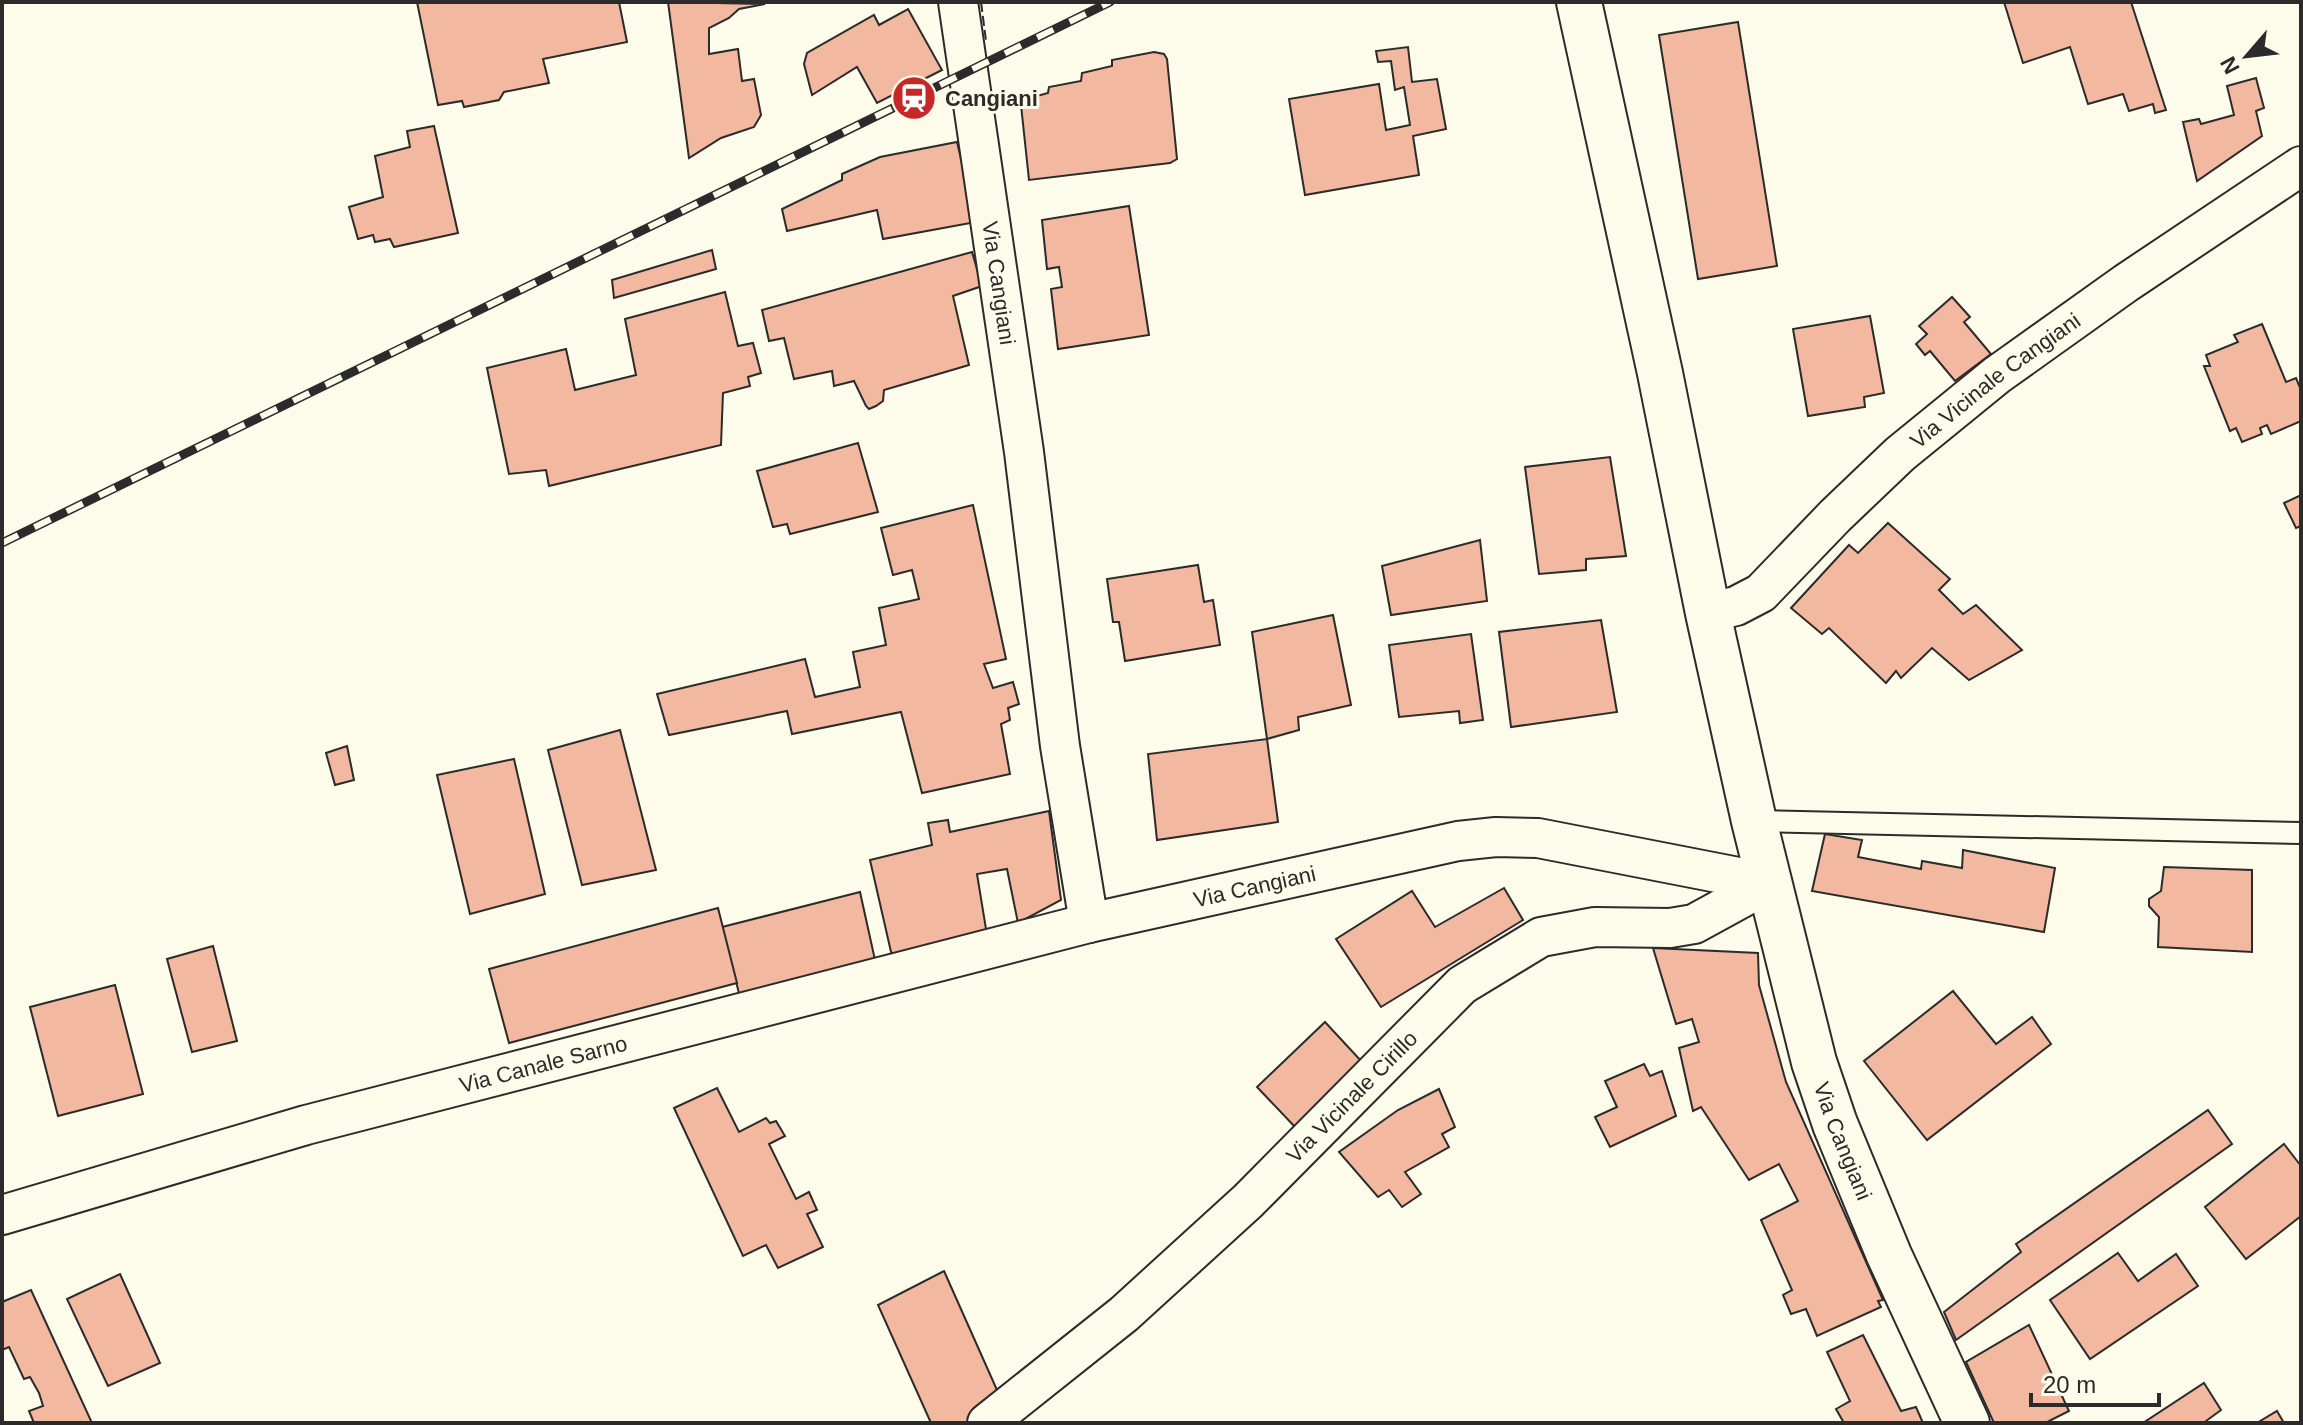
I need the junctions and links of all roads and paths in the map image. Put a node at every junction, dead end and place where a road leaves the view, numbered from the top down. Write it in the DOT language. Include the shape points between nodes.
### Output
graph roads {
  1 [pos="958,2"];
  2 [pos="1579,2"];
  3 [pos="2301,166"];
  4 [pos="1708,613"];
  5 [pos="1754,821"];
  6 [pos="2301,833"];
  7 [pos="1769,883"];
  8 [pos="1089,923"];
  9 [pos="2,1215"];
  10 [pos="987,1423"];
  11 [pos="1967,1423"];
  1 -- 8 [label="street, Via Cangiani"];
  2 -- 4 [label="street"];
  3 -- 4 [label="street, Via Vicinale Cangiani" via="1997,375 1900,454 1761,593"];
  4 -- 5 [label="street"];
  5 -- 6 [label="lane"];
  5 -- 7 [label="street"];
  7 -- 8 [label="street, Via Cangiani" via="1538,838 1496,837"];
  7 -- 10 [label="street, Via Vicinale Cirillo" via="1694,924 1595,927 1541,937 1462,985 1248,1201 1124,1314"];
  7 -- 11 [label="street, Via Cangiani" via="1835,1124"];
  8 -- 9 [label="street, Via Canale Sarno" via="306,1125"];
}
